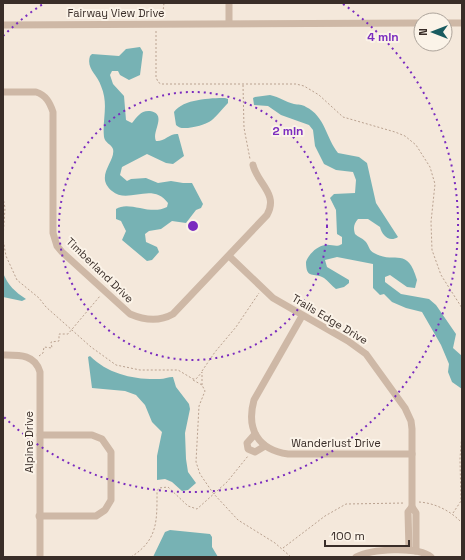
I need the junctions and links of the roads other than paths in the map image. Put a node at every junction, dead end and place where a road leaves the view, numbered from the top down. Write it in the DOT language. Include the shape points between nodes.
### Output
graph roads {
  1 [pos="229,3"];
  2 [pos="229,23"];
  3 [pos="413,23"];
  4 [pos="3,25"];
  5 [pos="3,92"];
  6 [pos="253,165"];
  7 [pos="229,256"];
  8 [pos="302,316"];
  9 [pos="3,355"];
  10 [pos="255,434"];
  11 [pos="40,435"];
  12 [pos="265,446"];
  13 [pos="412,454"];
  14 [pos="412,505"];
  15 [pos="39,516"];
  16 [pos="409,550"];
  17 [pos="416,551"];
  18 [pos="40,557"];
  19 [pos="356,557"];
  20 [pos="431,557"];
  1 -- 2 [label="street"];
  2 -- 3 [label="street, Fairway View Drive"];
  2 -- 4 [label="street, Fairway View Drive" via="156,27"];
  5 -- 7 [label="street, Timberland Drive" via="36,92 45,97 51,106 55,240 62,252 130,314 152,319 167,317 178,309"];
  6 -- 7 [label="street, Timberland Drive" via="257,178 269,193 270,210"];
  7 -- 8 [label="street, Trails Edge Drive" via="273,298"];
  8 -- 10 [label="street" via="254,400 252,415"];
  8 -- 13 [label="street, Trails Edge Drive" via="348,340 366,354 405,408 411,421"];
  9 -- 11 [label="street, Alpine Drive" via="23,355 38,366"];
  10 -- 12 [label="street, Wanderlust Drive"];
  10 -- 12 [label="street" via="247,443 248,450 258,451"];
  11 -- 15 [label="street, Alpine Drive"];
  11 -- 15 [label="street" via="92,435 102,439 111,452 111,500 105,510 96,516"];
  12 -- 13 [label="street, Wanderlust Drive" via="288,454"];
  13 -- 14 [label="street, Trails Edge Drive"];
  14 -- 16 [label="street, Trails Edge Drive" via="408,512"];
  14 -- 17 [label="street, Trails Edge Drive" via="416,513"];
  15 -- 18 [label="street, Alpine Drive"];
  16 -- 17 [label="street"];
  16 -- 19 [label="street" via="370,552"];
  17 -- 20 [label="street"];
}
